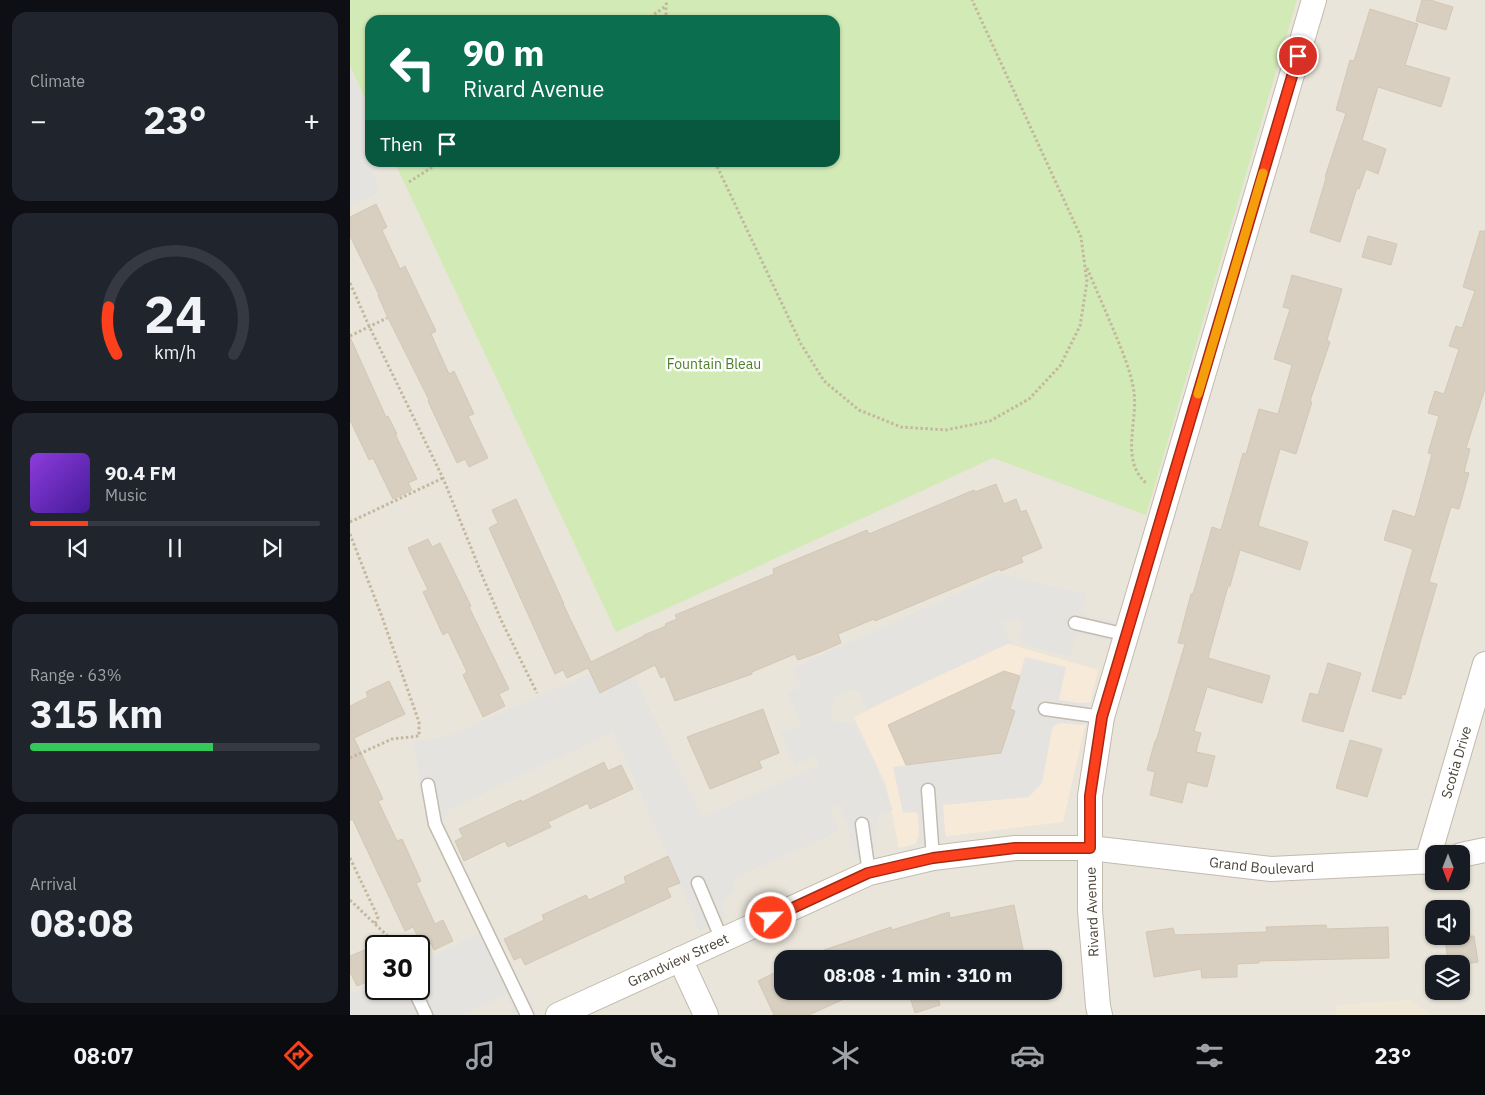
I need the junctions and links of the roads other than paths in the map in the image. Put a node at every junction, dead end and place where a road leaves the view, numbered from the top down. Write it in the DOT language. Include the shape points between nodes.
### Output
graph roads {
  1 [pos="1314,0"];
  2 [pos="1075,623"];
  3 [pos="1127,635"];
  4 [pos="1485,664"];
  5 [pos="1044,709"];
  6 [pos="1102,717"];
  7 [pos="428,785"];
  8 [pos="928,790"];
  9 [pos="862,824"];
  10 [pos="1434,845"];
  11 [pos="1090,848"];
  12 [pos="1485,850"];
  13 [pos="1470,853"];
  14 [pos="933,858"];
  15 [pos="1425,861"];
  16 [pos="868,873"];
  17 [pos="698,883"];
  18 [pos="722,940"];
  19 [pos="680,959"];
  20 [pos="419,1000"];
  21 [pos="426,1015"];
  22 [pos="527,1015"];
  23 [pos="558,1015"];
  24 [pos="706,1015"];
  25 [pos="1100,1015"];
  1 -- 3 [label="street, Rivard Avenue"];
  2 -- 3 [label="lane"];
  3 -- 6 [label="street, Rivard Avenue"];
  4 -- 10 [label="street, Scotia Drive"];
  5 -- 6 [label="lane"];
  6 -- 11 [label="street, Rivard Avenue" via="1090,796"];
  7 -- 22 [label="lane" via="435,824"];
  8 -- 14 [label="lane"];
  9 -- 16 [label="lane"];
  11 -- 14 [label="street, Grandview Street" via="1015,848"];
  11 -- 15 [label="street, Grand Boulevard" via="1271,869"];
  11 -- 25 [label="street, Rivard Avenue" via="1090,910"];
  12 -- 13 [label="street"];
  14 -- 16 [label="street, Grandview Street"];
  16 -- 18 [label="street, Grandview Street"];
  17 -- 18 [label="lane"];
  18 -- 19 [label="street, Grandview Street"];
  19 -- 23 [label="street, Grandview Street"];
  19 -- 24 [label="street"];
  20 -- 21 [label="lane"];
}
